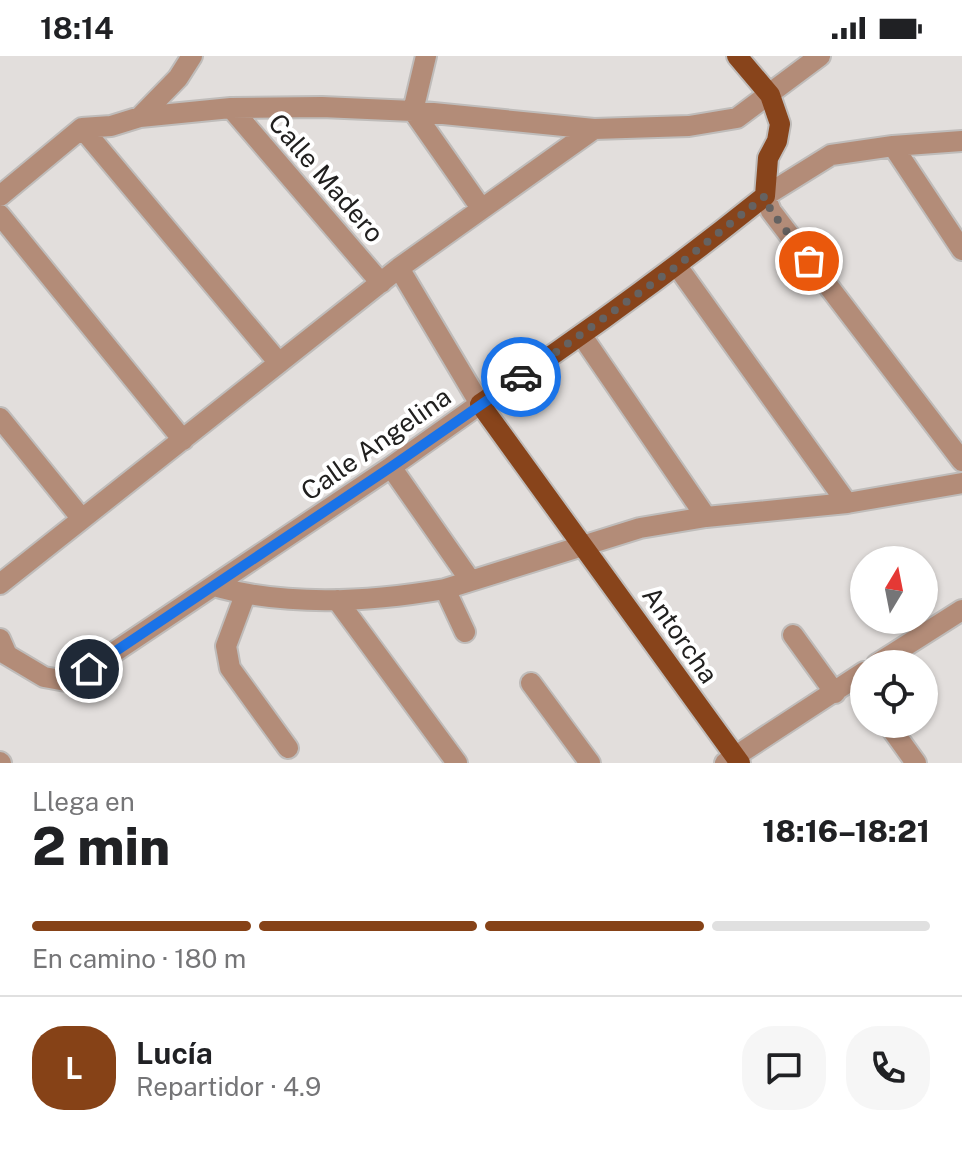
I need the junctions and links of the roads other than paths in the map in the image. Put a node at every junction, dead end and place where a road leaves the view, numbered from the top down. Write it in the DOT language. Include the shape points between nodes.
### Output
graph roads {
  1 [pos="192,56"];
  2 [pos="426,56"];
  3 [pos="737,56"];
  4 [pos="820,56"];
  5 [pos="770,95"];
  6 [pos="231,108"];
  7 [pos="413,111"];
  8 [pos="140,117"];
  9 [pos="82,128"];
  10 [pos="594,129"];
  11 [pos="962,141"];
  12 [pos="893,146"];
  13 [pos="0,196"];
  14 [pos="765,196"];
  15 [pos="481,208"];
  16 [pos="0,215"];
  17 [pos="962,250"];
  18 [pos="677,266"];
  19 [pos="399,268"];
  20 [pos="381,283"];
  21 [pos="582,336"];
  22 [pos="279,363"];
  23 [pos="480,404"];
  24 [pos="0,418"];
  25 [pos="183,440"];
  26 [pos="962,461"];
  27 [pos="391,467"];
  28 [pos="962,483"];
  29 [pos="847,503"];
  30 [pos="706,517"];
  31 [pos="82,519"];
  32 [pos="583,544"];
  33 [pos="470,580"];
  34 [pos="0,584"];
  35 [pos="213,586"];
  36 [pos="445,589"];
  37 [pos="245,595"];
  38 [pos="337,600"];
  39 [pos="962,610"];
  40 [pos="465,632"];
  41 [pos="793,635"];
  42 [pos="899,650"];
  43 [pos="2,653"];
  44 [pos="531,683"];
  45 [pos="850,686"];
  46 [pos="835,693"];
  47 [pos="898,738"];
  48 [pos="288,748"];
  49 [pos="733,761"];
  50 [pos="457,763"];
  51 [pos="590,763"];
  52 [pos="916,763"];
  1 -- 8 [label="street"];
  2 -- 7 [label="street"];
  3 -- 5 [label="main road"];
  4 -- 5 [label="street"];
  5 -- 10 [label="street" via="737,118 689,126"];
  5 -- 14 [label="main road" via="780,124 768,158"];
  6 -- 7 [label="street"];
  6 -- 8 [label="street"];
  6 -- 20 [label="street, Calle Madero"];
  7 -- 10 [label="street"];
  7 -- 15 [label="street"];
  8 -- 9 [label="street"];
  9 -- 13 [label="street"];
  9 -- 22 [label="street"];
  10 -- 15 [label="street"];
  11 -- 12 [label="street"];
  12 -- 14 [label="street" via="831,155"];
  12 -- 17 [label="street"];
  14 -- 18 [label="main road, Calle Angelina"];
  14 -- 26 [label="street" via="771,211"];
  15 -- 19 [label="street"];
  16 -- 25 [label="street"];
  18 -- 21 [label="main road, Calle Angelina"];
  18 -- 29 [label="street"];
  19 -- 20 [label="street"];
  19 -- 23 [label="street, Calle Madero"];
  20 -- 22 [label="street"];
  21 -- 23 [label="main road, Calle Angelina"];
  21 -- 30 [label="street"];
  22 -- 25 [label="street"];
  23 -- 27 [label="street, Calle Angelina"];
  23 -- 32 [label="main road, Calle Madero"];
  24 -- 31 [label="street"];
  25 -- 31 [label="street"];
  27 -- 33 [label="street"];
  27 -- 35 [label="street, Calle Angelina"];
  28 -- 29 [label="street"];
  29 -- 30 [label="street"];
  30 -- 32 [label="street"];
  31 -- 34 [label="street"];
  32 -- 33 [label="street"];
  32 -- 49 [label="main road, Antorcha"];
  33 -- 36 [label="street"];
  35 -- 37 [label="street"];
  35 -- 43 [label="street, Calle Angelina" via="66,681 44,677"];
  36 -- 38 [label="street"];
  36 -- 40 [label="street"];
  37 -- 38 [label="street"];
  37 -- 48 [label="street" via="226,646 230,668"];
  38 -- 50 [label="street"];
  39 -- 42 [label="street"];
  41 -- 46 [label="street"];
  44 -- 51 [label="street"];
  45 -- 46 [label="street"];
  46 -- 49 [label="street"];
  47 -- 52 [label="street"];
}
